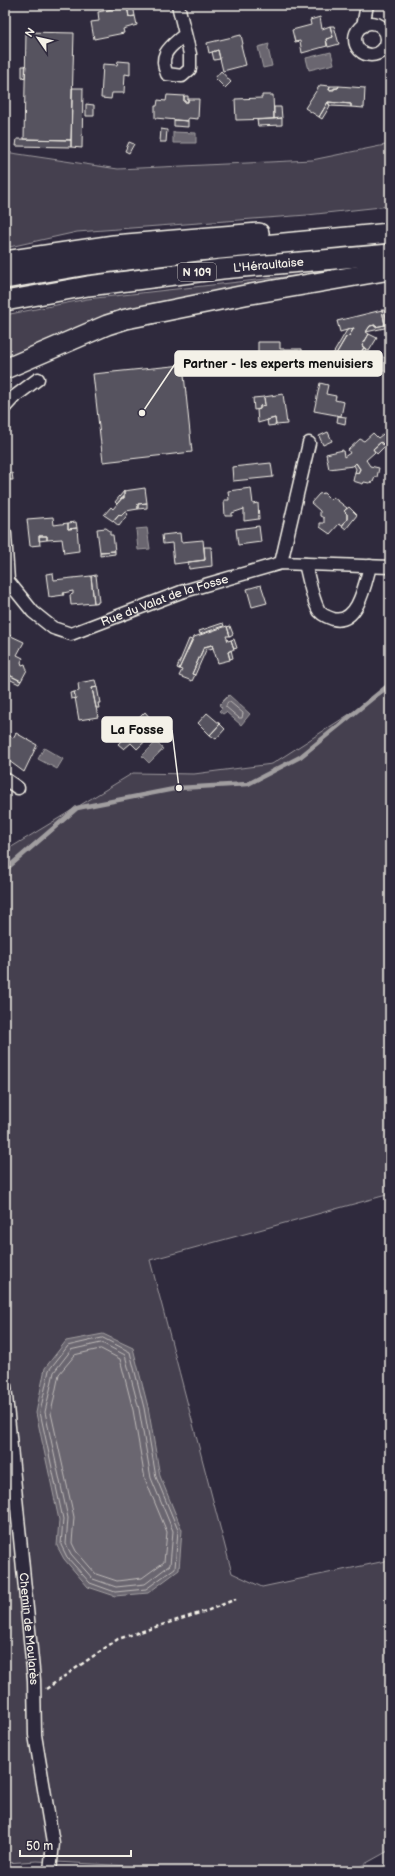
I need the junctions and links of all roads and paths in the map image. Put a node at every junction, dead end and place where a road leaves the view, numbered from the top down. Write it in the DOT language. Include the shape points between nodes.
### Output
graph roads {
  1 [pos="178,5"];
  2 [pos="367,5"];
  3 [pos="363,26"];
  4 [pos="184,35"];
  5 [pos="390,222"];
  6 [pos="390,233"];
  7 [pos="390,254"];
  8 [pos="5,261"];
  9 [pos="390,270"];
  10 [pos="5,279"];
  11 [pos="5,301"];
  12 [pos="5,369"];
  13 [pos="38,379"];
  14 [pos="5,407"];
  15 [pos="309,443"];
  16 [pos="5,534"];
  17 [pos="281,563"];
  18 [pos="305,564"];
  19 [pos="370,566"];
  20 [pos="390,567"];
  21 [pos="6,584"];
  22 [pos="5,779"];
  23 [pos="18,788"];
  24 [pos="5,1386"];
  25 [pos="236,1599"];
  26 [pos="35,1694"];
  27 [pos="50,1871"];
  1 -- 4 [label="street"];
  2 -- 3 [label="street"];
  5 -- 8 [label="highway" via="114,245"];
  6 -- 10 [label="highway, L'Héraultaise / N 109" via="198,251"];
  7 -- 11 [label="highway, L'Héraultaise / N 109" via="222,269 88,286"];
  9 -- 12 [label="highway" via="126,319"];
  13 -- 14 [label="street"];
  15 -- 17 [label="street"];
  16 -- 21 [label="street, Rue du Valat de la Fosse"];
  17 -- 18 [label="street, Rue du Valat de la Fosse"];
  17 -- 21 [label="street, Rue du Valat de la Fosse" via="182,592 71,634 53,628"];
  18 -- 19 [label="street, Rue du Valat de la Fosse"];
  18 -- 19 [label="street" via="318,610 326,617 337,620 349,617 354,609 364,589"];
  19 -- 20 [label="street, Rue du Valat de la Fosse"];
  22 -- 23 [label="street"];
  24 -- 26 [label="street, Chemin de Moularès"];
  25 -- 26 [label="path" via="210,1610 118,1639 56,1683"];
  26 -- 27 [label="street, Chemin de Moularès" via="37,1748 53,1843"];
}
